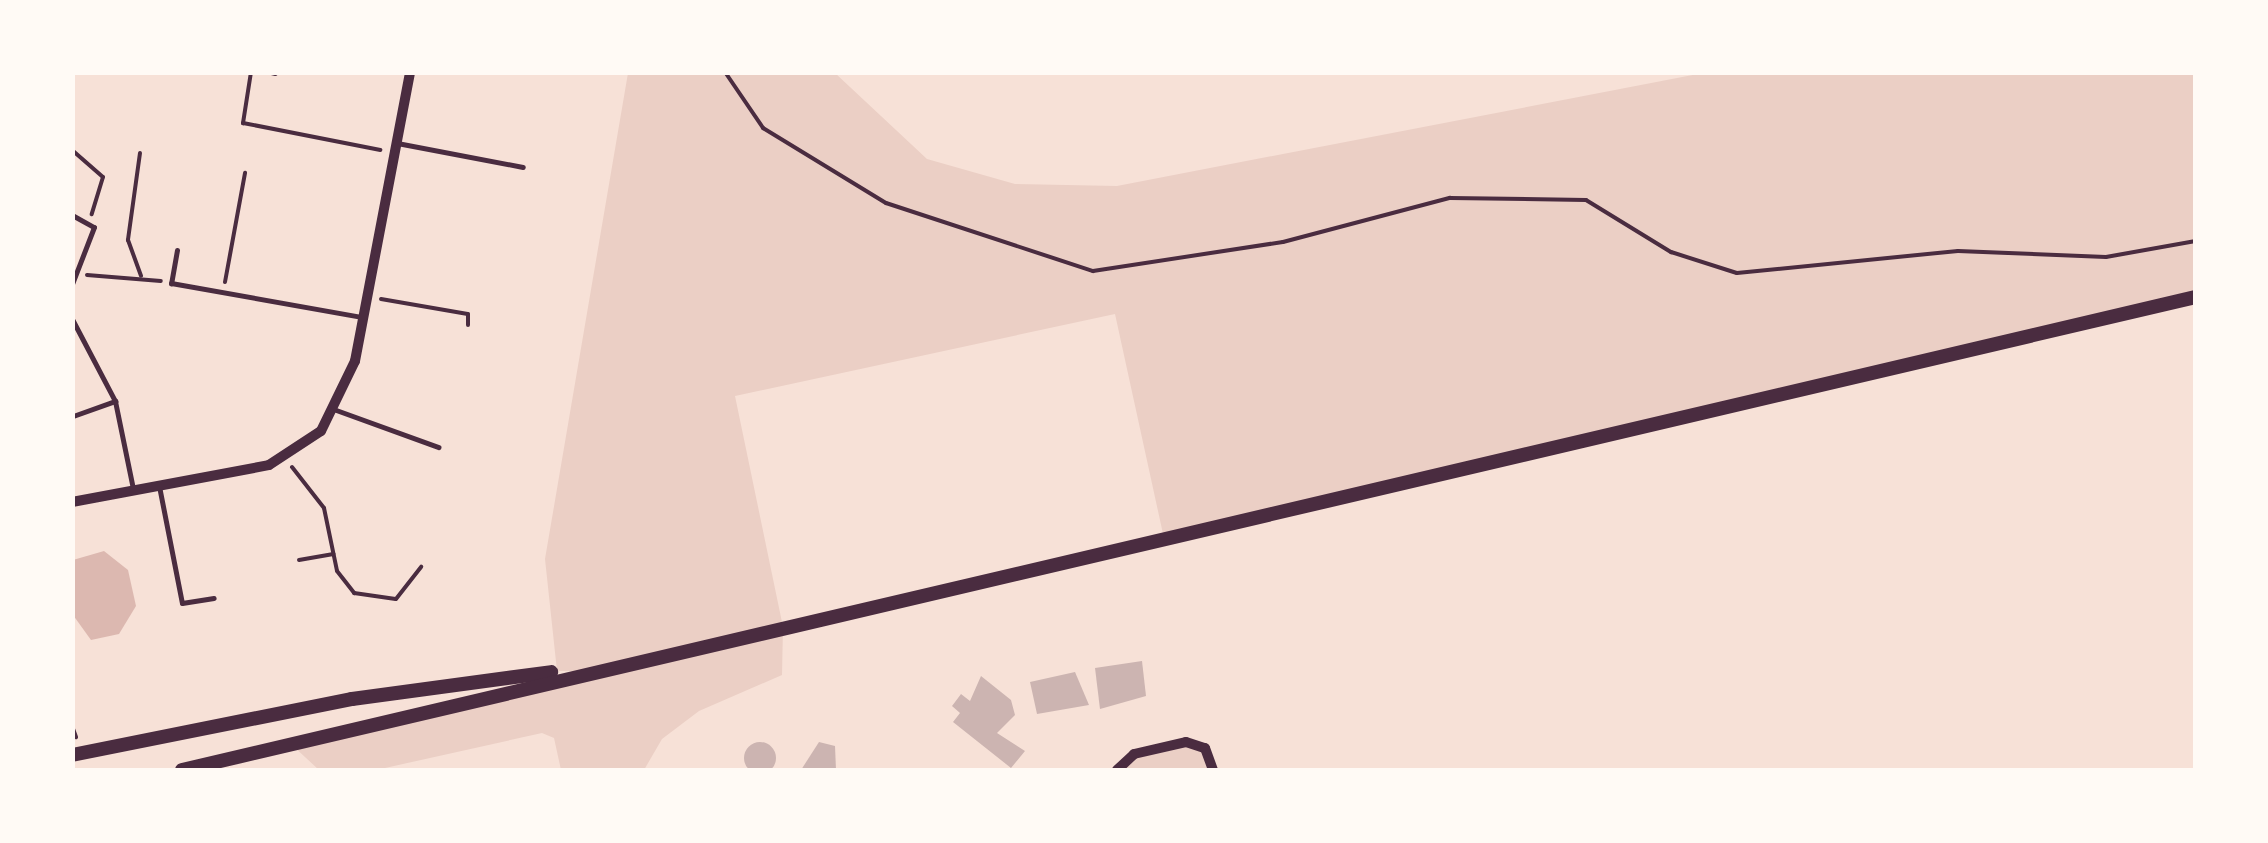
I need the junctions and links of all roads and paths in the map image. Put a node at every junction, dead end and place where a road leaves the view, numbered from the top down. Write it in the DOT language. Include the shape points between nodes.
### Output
graph roads {
  1 [pos="251,72"];
  2 [pos="410,72"];
  3 [pos="726,72"];
  4 [pos="396,148"];
  5 [pos="72,150"];
  6 [pos="140,153"];
  7 [pos="523,168"];
  8 [pos="245,173"];
  9 [pos="72,215"];
  10 [pos="88,224"];
  11 [pos="2196,241"];
  12 [pos="177,250"];
  13 [pos="75,272"];
  14 [pos="141,276"];
  15 [pos="171,283"];
  16 [pos="72,284"];
  17 [pos="223,292"];
  18 [pos="2196,297"];
  19 [pos="367,298"];
  20 [pos="363,317"];
  21 [pos="72,319"];
  22 [pos="468,325"];
  23 [pos="115,402"];
  24 [pos="336,410"];
  25 [pos="73,416"];
  26 [pos="438,447"];
  27 [pos="288,458"];
  28 [pos="159,485"];
  29 [pos="134,489"];
  30 [pos="72,502"];
  31 [pos="333,554"];
  32 [pos="299,560"];
  33 [pos="420,567"];
  34 [pos="214,598"];
  35 [pos="581,670"];
  36 [pos="72,755"];
  37 [pos="182,770"];
  38 [pos="1117,770"];
  39 [pos="1213,770"];
  1 -- 4 [label="path" via="243,123"];
  2 -- 4 [label="street"];
  3 -- 11 [label="path" via="763,128 886,204 1093,271 1282,242 1450,198 1586,200 1672,252 1738,273 1958,251 2106,257"];
  4 -- 7 [label="lane"];
  4 -- 19 [label="street"];
  5 -- 10 [label="path" via="103,177"];
  6 -- 14 [label="path" via="128,240"];
  8 -- 17 [label="path"];
  9 -- 10 [label="lane"];
  10 -- 13 [label="lane"];
  12 -- 15 [label="lane"];
  13 -- 14 [label="path"];
  13 -- 16 [label="lane"];
  14 -- 15 [label="path"];
  15 -- 17 [label="lane"];
  17 -- 20 [label="lane"];
  18 -- 35 [label="main road" via="1618,439"];
  19 -- 20 [label="street"];
  19 -- 22 [label="path" via="468,314"];
  20 -- 24 [label="street"];
  21 -- 23 [label="lane"];
  23 -- 25 [label="lane"];
  23 -- 29 [label="lane"];
  24 -- 26 [label="lane"];
  24 -- 27 [label="street"];
  27 -- 28 [label="street"];
  27 -- 31 [label="path" via="324,508"];
  28 -- 29 [label="street"];
  28 -- 34 [label="lane" via="182,604"];
  29 -- 30 [label="street"];
  31 -- 32 [label="path"];
  31 -- 33 [label="path" via="340,578 361,597 403,596"];
  35 -- 36 [label="main road" via="352,699"];
  35 -- 37 [label="main road"];
  38 -- 39 [label="street" via="1140,751 1192,742 1208,752"];
}
